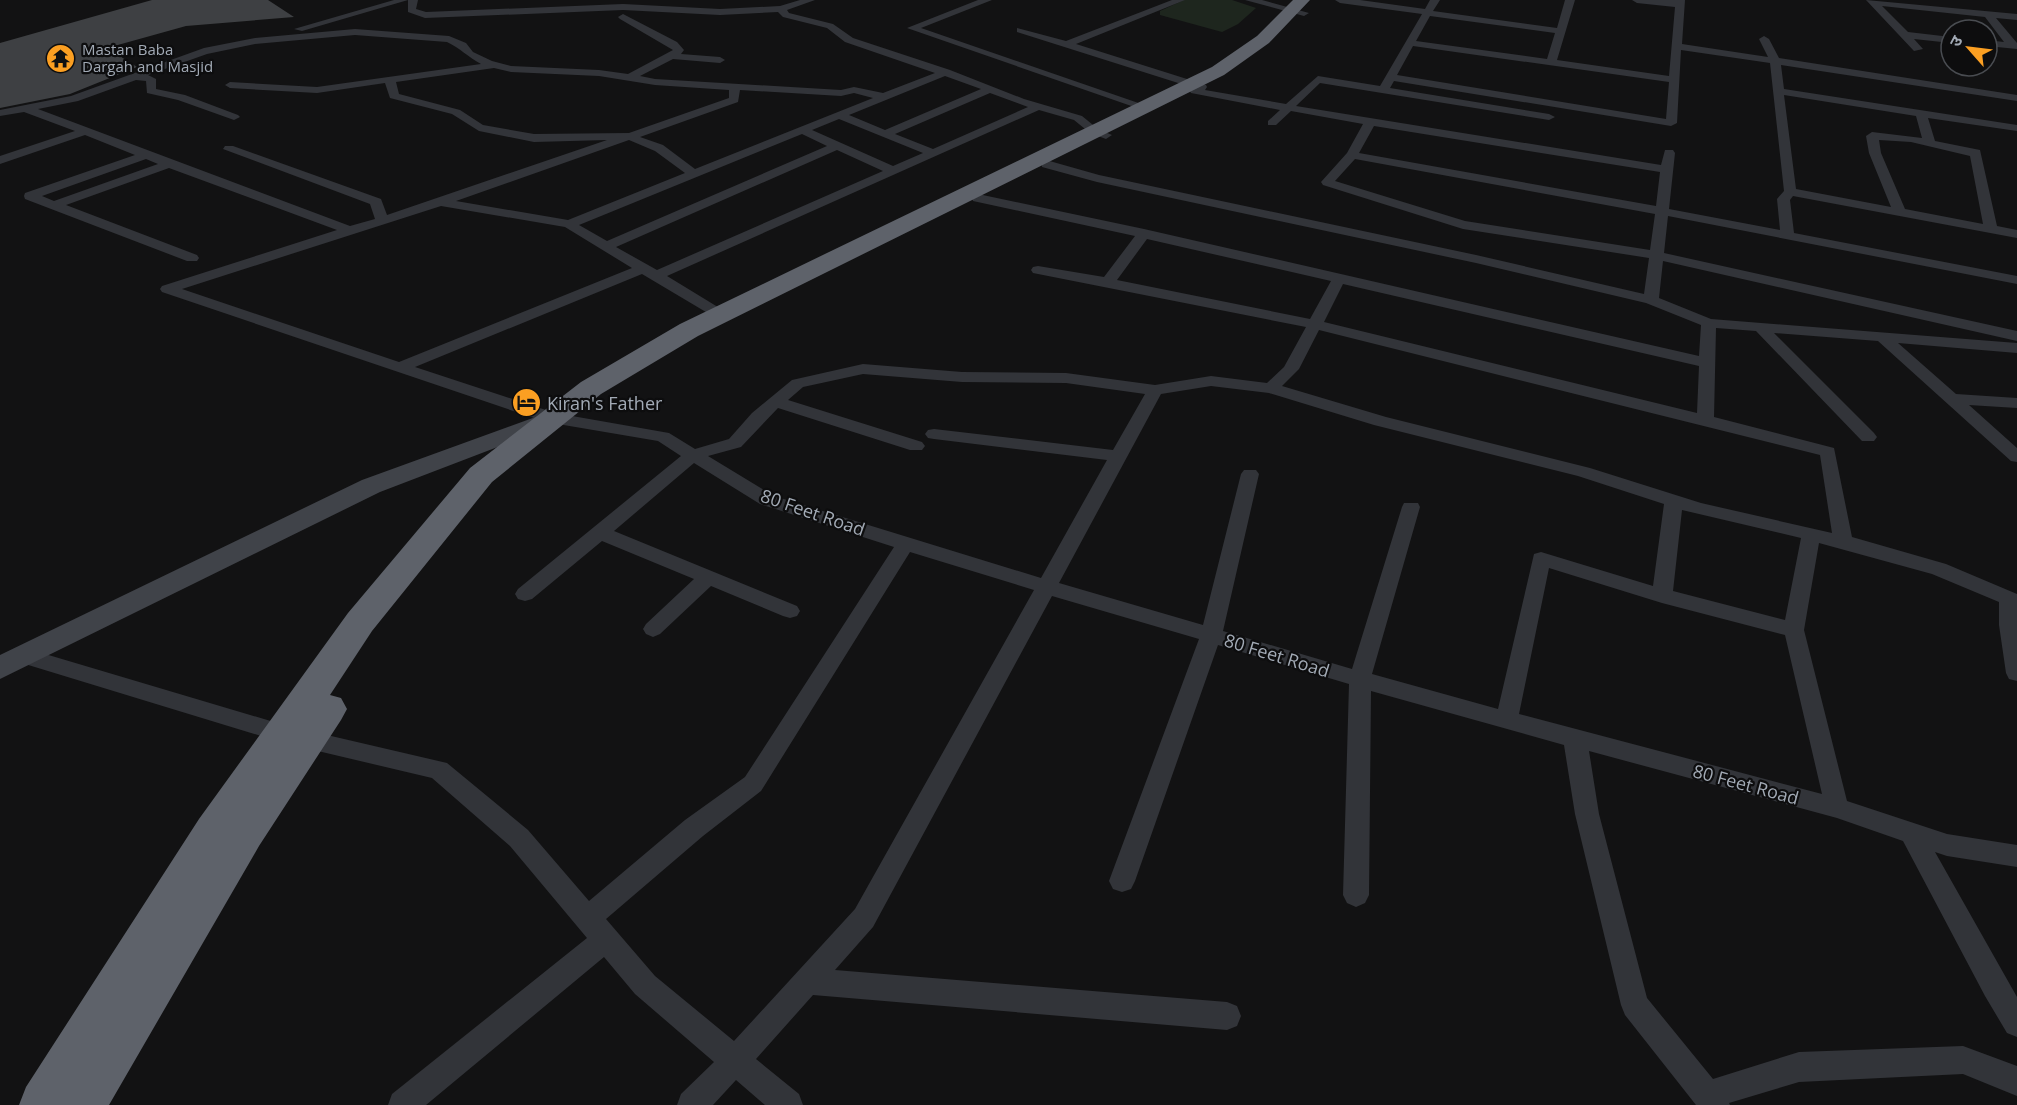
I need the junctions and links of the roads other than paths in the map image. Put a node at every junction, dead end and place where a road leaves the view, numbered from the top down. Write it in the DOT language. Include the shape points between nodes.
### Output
graph roads {
  1 [pos="404,0"];
  2 [pos="413,0"];
  3 [pos="574,0"];
  4 [pos="810,0"];
  5 [pos="987,0"];
  6 [pos="1180,0"];
  7 [pos="1250,0"];
  8 [pos="1340,0"];
  9 [pos="1435,0"];
  10 [pos="1570,0"];
  11 [pos="1637,0"];
  12 [pos="1872,1"];
  13 [pos="1679,3"];
  14 [pos="1304,6"];
  15 [pos="647,9"];
  16 [pos="781,9"];
  17 [pos="568,10"];
  18 [pos="1428,12"];
  19 [pos="1988,14"];
  20 [pos="2017,17"];
  21 [pos="1020,30"];
  22 [pos="1561,31"];
  23 [pos="1904,35"];
  24 [pos="1764,39"];
  25 [pos="1939,39"];
  26 [pos="255,41"];
  27 [pos="1410,43"];
  28 [pos="1066,44"];
  29 [pos="1999,44"];
  30 [pos="1677,46"];
  31 [pos="2014,46"];
  32 [pos="1918,49"];
  33 [pos="672,56"];
  34 [pos="720,60"];
  35 [pos="1774,61"];
  36 [pos="1551,63"];
  37 [pos="495,65"];
  38 [pos="946,72"];
  39 [pos="134,76"];
  40 [pos="629,77"];
  41 [pos="1391,77"];
  42 [pos="390,80"];
  43 [pos="1674,80"];
  44 [pos="230,85"];
  45 [pos="735,86"];
  46 [pos="1196,87"];
  47 [pos="991,89"];
  48 [pos="1384,90"];
  49 [pos="1778,91"];
  50 [pos="884,97"];
  51 [pos="2017,98"];
  52 [pos="1038,106"];
  53 [pos="1144,107"];
  54 [pos="28,109"];
  55 [pos="1290,109"];
  56 [pos="0,113"];
  57 [pos="1921,113"];
  58 [pos="838,115"];
  59 [pos="234,117"];
  60 [pos="1549,117"];
  61 [pos="0,122"];
  62 [pos="1370,122"];
  63 [pos="1272,123"];
  64 [pos="2017,128"];
  65 [pos="802,130"];
  66 [pos="87,131"];
  67 [pos="1100,133"];
  68 [pos="885,134"];
  69 [pos="628,136"];
  70 [pos="1930,144"];
  71 [pos="837,146"];
  72 [pos="229,149"];
  73 [pos="933,153"];
  74 [pos="1669,153"];
  75 [pos="146,155"];
  76 [pos="1352,155"];
  77 [pos="0,160"];
  78 [pos="169,164"];
  79 [pos="1046,164"];
  80 [pos="1666,169"];
  81 [pos="893,171"];
  82 [pos="693,173"];
  83 [pos="1790,192"];
  84 [pos="978,198"];
  85 [pos="440,202"];
  86 [pos="54,205"];
  87 [pos="1661,211"];
  88 [pos="1900,212"];
  89 [pos="382,221"];
  90 [pos="569,224"];
  91 [pos="1992,230"];
  92 [pos="351,231"];
  93 [pos="1144,233"];
  94 [pos="2017,234"];
  95 [pos="1788,236"];
  96 [pos="606,246"];
  97 [pos="1656,257"];
  98 [pos="192,258"];
  99 [pos="1038,270"];
  100 [pos="649,272"];
  101 [pos="1339,279"];
  102 [pos="2017,280"];
  103 [pos="1108,282"];
  104 [pos="1652,300"];
  105 [pos="721,315"];
  106 [pos="1709,323"];
  107 [pos="1316,325"];
  108 [pos="1760,327"];
  109 [pos="2017,336"];
  110 [pos="1882,337"];
  111 [pos="2017,348"];
  112 [pos="1707,363"];
  113 [pos="400,367"];
  114 [pos="1271,388"];
  115 [pos="1155,390"];
  116 [pos="1952,399"];
  117 [pos="776,402"];
  118 [pos="2017,403"];
  119 [pos="561,419"];
  120 [pos="1705,420"];
  121 [pos="934,434"];
  122 [pos="1868,437"];
  123 [pos="916,446"];
  124 [pos="693,455"];
  125 [pos="1118,456"];
  126 [pos="2017,457"];
  127 [pos="1250,474"];
  128 [pos="1674,500"];
  129 [pos="1411,507"];
  130 [pos="599,532"];
  131 [pos="1811,535"];
  132 [pos="1843,542"];
  133 [pos="906,543"];
  134 [pos="708,578"];
  135 [pos="1047,586"];
  136 [pos="525,594"];
  137 [pos="1662,596"];
  138 [pos="2013,599"];
  139 [pos="790,612"];
  140 [pos="653,628"];
  141 [pos="2013,628"];
  142 [pos="1794,630"];
  143 [pos="1210,635"];
  144 [pos="25,656"];
  145 [pos="0,668"];
  146 [pos="2017,673"];
  147 [pos="1360,679"];
  148 [pos="1507,720"];
  149 [pos="296,737"];
  150 [pos="1575,738"];
  151 [pos="1837,808"];
  152 [pos="1912,834"];
  153 [pos="2017,856"];
  154 [pos="1122,881"];
  155 [pos="1356,895"];
  156 [pos="588,918"];
  157 [pos="606,939"];
  158 [pos="807,981"];
  159 [pos="1227,1016"];
  160 [pos="2017,1023"];
  161 [pos="735,1060"];
  162 [pos="2017,1081"];
  163 [pos="1711,1100"];
  164 [pos="44,1105"];
  165 [pos="81,1105"];
  166 [pos="403,1105"];
  167 [pos="692,1105"];
  168 [pos="788,1105"];
  1 -- 26 [label="street"];
  2 -- 17 [label="street" via="411,10 425,15"];
  3 -- 17 [label="street"];
  4 -- 16 [label="street"];
  5 -- 53 [label="street" via="912,28"];
  6 -- 28 [label="street"];
  7 -- 14 [label="street"];
  8 -- 18 [label="street"];
  9 -- 18 [label="street"];
  10 -- 22 [label="street"];
  11 -- 13 [label="street"];
  12 -- 19 [label="street"];
  12 -- 23 [label="street"];
  13 -- 30 [label="street"];
  14 -- 46 [label="highway" via="1260,55 1229,74"];
  15 -- 16 [label="street"];
  15 -- 17 [label="street"];
  15 -- 33 [label="street" via="618,18 673,44 679,50"];
  16 -- 38 [label="street" via="786,15 830,26 849,40"];
  18 -- 22 [label="street"];
  18 -- 27 [label="street"];
  19 -- 20 [label="street"];
  19 -- 31 [label="street"];
  21 -- 28 [label="street"];
  22 -- 36 [label="street"];
  23 -- 25 [label="street"];
  23 -- 32 [label="street"];
  24 -- 35 [label="street"];
  26 -- 37 [label="street" via="355,32 406,34 449,39 469,54"];
  26 -- 39 [label="street" via="204,51"];
  27 -- 36 [label="street"];
  27 -- 41 [label="street"];
  28 -- 46 [label="street"];
  29 -- 31 [label="street"];
  30 -- 35 [label="street"];
  30 -- 43 [label="street"];
  33 -- 34 [label="street"];
  33 -- 40 [label="street"];
  35 -- 49 [label="street"];
  35 -- 51 [label="street"];
  36 -- 43 [label="street"];
  37 -- 40 [label="street"];
  37 -- 42 [label="street"];
  38 -- 47 [label="street"];
  38 -- 50 [label="street"];
  39 -- 54 [label="street" via="74,99"];
  39 -- 59 [label="street" via="151,78 151,91 181,97"];
  40 -- 45 [label="street"];
  41 -- 43 [label="street" via="1671,123"];
  41 -- 48 [label="street"];
  42 -- 44 [label="street" via="317,90"];
  42 -- 69 [label="street" via="394,96 456,112 479,128 534,138"];
  45 -- 50 [label="street" via="841,93 854,90"];
  45 -- 69 [label="street" via="734,100"];
  46 -- 53 [label="highway"];
  46 -- 55 [label="street"];
  46 -- 67 [label="highway"];
  47 -- 52 [label="street"];
  47 -- 68 [label="street"];
  48 -- 55 [label="street" via="1318,78"];
  48 -- 60 [label="street"];
  49 -- 57 [label="street"];
  49 -- 83 [label="street"];
  50 -- 58 [label="street"];
  52 -- 67 [label="street" via="1078,118"];
  52 -- 73 [label="street"];
  53 -- 67 [label="highway"];
  54 -- 56 [label="street"];
  54 -- 61 [label="street"];
  54 -- 66 [label="street"];
  55 -- 62 [label="street"];
  55 -- 63 [label="street"];
  57 -- 64 [label="street"];
  57 -- 70 [label="street"];
  58 -- 65 [label="street"];
  58 -- 68 [label="street"];
  62 -- 76 [label="street"];
  62 -- 80 [label="street"];
  65 -- 71 [label="street"];
  65 -- 82 [label="street"];
  66 -- 75 [label="street"];
  66 -- 77 [label="street"];
  67 -- 79 [label="highway"];
  67 -- 105 [label="highway"];
  68 -- 73 [label="street"];
  69 -- 82 [label="street" via="659,148"];
  69 -- 85 [label="street"];
  70 -- 88 [label="street" via="1872,136 1875,153"];
  70 -- 91 [label="street" via="1976,153"];
  71 -- 81 [label="street"];
  71 -- 96 [label="street"];
  72 -- 89 [label="street" via="376,202"];
  73 -- 81 [label="street"];
  74 -- 80 [label="street"];
  75 -- 78 [label="street"];
  75 -- 86 [label="street" via="30,196"];
  76 -- 87 [label="street"];
  76 -- 97 [label="street" via="1327,182 1462,225"];
  78 -- 86 [label="street"];
  78 -- 92 [label="street"];
  79 -- 84 [label="highway"];
  79 -- 104 [label="street"];
  80 -- 87 [label="street"];
  81 -- 100 [label="street"];
  82 -- 90 [label="street"];
  83 -- 88 [label="street"];
  83 -- 95 [label="street" via="1783,199"];
  84 -- 93 [label="street"];
  84 -- 119 [label="highway" via="702,337"];
  85 -- 89 [label="street"];
  85 -- 90 [label="street"];
  86 -- 98 [label="street"];
  87 -- 95 [label="street"];
  87 -- 97 [label="street"];
  88 -- 91 [label="street"];
  89 -- 92 [label="street"];
  90 -- 96 [label="street"];
  91 -- 94 [label="street"];
  92 -- 113 [label="street, 80 Feet Road" via="167,290"];
  93 -- 101 [label="street"];
  93 -- 103 [label="street"];
  95 -- 102 [label="street"];
  96 -- 100 [label="street"];
  97 -- 104 [label="street"];
  97 -- 109 [label="street"];
  99 -- 103 [label="street"];
  100 -- 105 [label="street"];
  100 -- 113 [label="street"];
  101 -- 107 [label="street"];
  101 -- 112 [label="street"];
  103 -- 107 [label="street"];
  104 -- 106 [label="street"];
  105 -- 119 [label="highway" via="591,388"];
  106 -- 108 [label="street"];
  106 -- 112 [label="street"];
  107 -- 114 [label="street" via="1291,369"];
  107 -- 120 [label="street"];
  108 -- 110 [label="street"];
  108 -- 122 [label="street"];
  110 -- 111 [label="street"];
  110 -- 116 [label="street"];
  112 -- 120 [label="street"];
  113 -- 119 [label="street, 80 Feet Road"];
  114 -- 115 [label="street" via="1211,381"];
  114 -- 128 [label="street" via="1326,407 1567,467"];
  115 -- 117 [label="street" via="1066,378 962,377 863,369 798,383"];
  115 -- 125 [label="street"];
  116 -- 118 [label="street"];
  116 -- 126 [label="street"];
  117 -- 123 [label="street"];
  117 -- 124 [label="street" via="735,443"];
  119 -- 124 [label="street, 80 Feet Road" via="663,437"];
  119 -- 144 [label="street" via="371,486"];
  119 -- 149 [label="highway" via="500,479"];
  120 -- 132 [label="street" via="1828,452"];
  121 -- 125 [label="street"];
  124 -- 130 [label="street"];
  124 -- 133 [label="street, 80 Feet Road" via="767,500"];
  125 -- 135 [label="street"];
  127 -- 143 [label="street"];
  128 -- 131 [label="street"];
  128 -- 137 [label="street"];
  129 -- 147 [label="street"];
  130 -- 134 [label="street"];
  130 -- 136 [label="street"];
  131 -- 132 [label="street"];
  131 -- 142 [label="street"];
  132 -- 138 [label="street" via="1969,578"];
  133 -- 135 [label="street, 80 Feet Road"];
  133 -- 156 [label="street" via="753,784 694,828"];
  134 -- 139 [label="street"];
  134 -- 140 [label="street"];
  135 -- 143 [label="street, 80 Feet Road"];
  135 -- 158 [label="street" via="864,918"];
  137 -- 142 [label="street"];
  137 -- 148 [label="street" via="1541,559"];
  138 -- 141 [label="street"];
  141 -- 146 [label="street"];
  142 -- 151 [label="street"];
  143 -- 147 [label="street, 80 Feet Road"];
  143 -- 154 [label="street"];
  144 -- 145 [label="street"];
  144 -- 149 [label="street"];
  147 -- 148 [label="street, 80 Feet Road"];
  147 -- 155 [label="street"];
  148 -- 150 [label="street, 80 Feet Road"];
  149 -- 156 [label="street" via="440,770 519,838"];
  149 -- 164 [label="highway" via="214,832"];
  149 -- 165 [label="highway" via="244,833"];
  150 -- 151 [label="street, 80 Feet Road"];
  150 -- 163 [label="street" via="1587,814 1635,1005"];
  151 -- 152 [label="street, 80 Feet Road"];
  152 -- 153 [label="street, 80 Feet Road" via="1947,845"];
  152 -- 160 [label="street"];
  156 -- 157 [label="street"];
  157 -- 161 [label="street" via="645,985"];
  157 -- 166 [label="street"];
  158 -- 159 [label="street"];
  158 -- 161 [label="street"];
  161 -- 167 [label="street"];
  161 -- 168 [label="street"];
  162 -- 163 [label="street" via="1964,1060 1799,1067"];
}
